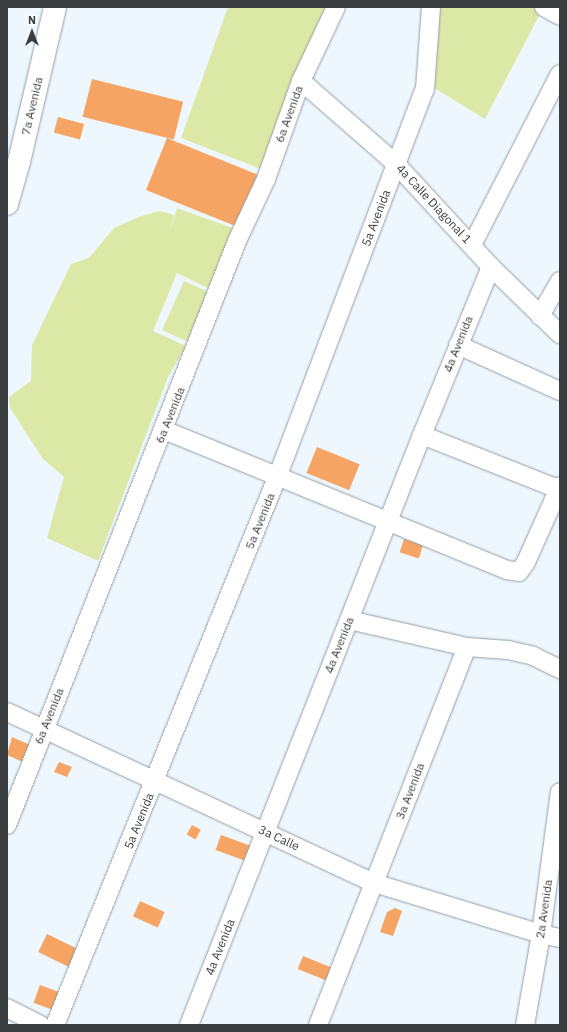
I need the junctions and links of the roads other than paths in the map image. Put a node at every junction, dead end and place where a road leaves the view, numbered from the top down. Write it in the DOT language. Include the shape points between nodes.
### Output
graph roads {
  1 [pos="55,7"];
  2 [pos="336,7"];
  3 [pos="431,7"];
  4 [pos="544,7"];
  5 [pos="560,16"];
  6 [pos="560,74"];
  7 [pos="301,81"];
  8 [pos="13,160"];
  9 [pos="396,164"];
  10 [pos="7,204"];
  11 [pos="472,245"];
  12 [pos="491,267"];
  13 [pos="560,280"];
  14 [pos="540,316"];
  15 [pos="560,334"];
  16 [pos="458,345"];
  17 [pos="560,392"];
  18 [pos="164,430"];
  19 [pos="422,434"];
  20 [pos="278,475"];
  21 [pos="559,487"];
  22 [pos="388,521"];
  23 [pos="349,620"];
  24 [pos="467,647"];
  25 [pos="560,669"];
  26 [pos="7,712"];
  27 [pos="43,728"];
  28 [pos="155,782"];
  29 [pos="560,792"];
  30 [pos="7,824"];
  31 [pos="266,832"];
  32 [pos="374,883"];
  33 [pos="541,934"];
  34 [pos="560,938"];
  35 [pos="7,1008"];
  36 [pos="41,1025"];
  37 [pos="55,1025"];
  38 [pos="189,1025"];
  39 [pos="318,1025"];
  40 [pos="525,1025"];
  1 -- 8 [label="street, 7a Avenida"];
  2 -- 7 [label="street, 6a Avenida"];
  3 -- 9 [label="street, 5a Avenida" via="425,89"];
  4 -- 5 [label="street"];
  6 -- 11 [label="street" via="527,143"];
  7 -- 9 [label="street, 4a Calle Diagonal 1"];
  7 -- 18 [label="street, 6a Avenida" via="266,179 237,242"];
  8 -- 10 [label="street, 7a Avenida"];
  9 -- 11 [label="street, 4a Calle Diagonal 1"];
  9 -- 20 [label="street, 5a Avenida"];
  11 -- 12 [label="street, 4a Calle Diagonal 1"];
  12 -- 14 [label="street, 4a Calle Diagonal 1"];
  12 -- 16 [label="street, 4a Avenida"];
  13 -- 14 [label="street"];
  14 -- 15 [label="street, 4a Calle Diagonal 1"];
  16 -- 17 [label="street"];
  16 -- 19 [label="street, 4a Avenida"];
  18 -- 20 [label="street"];
  18 -- 27 [label="street, 6a Avenida"];
  19 -- 21 [label="street"];
  19 -- 22 [label="street, 4a Avenida"];
  20 -- 22 [label="street"];
  20 -- 28 [label="street, 5a Avenida"];
  21 -- 22 [label="street" via="526,562 519,572 507,570"];
  22 -- 23 [label="street, 4a Avenida"];
  23 -- 24 [label="street"];
  23 -- 31 [label="street, 4a Avenida"];
  24 -- 25 [label="street" via="508,650 533,656"];
  24 -- 32 [label="street, 3a Avenida"];
  26 -- 27 [label="street, 3a Calle"];
  27 -- 28 [label="street, 3a Calle"];
  27 -- 30 [label="street, 6a Avenida"];
  28 -- 31 [label="street, 3a Calle"];
  28 -- 37 [label="street, 5a Avenida"];
  29 -- 33 [label="street, 2a Avenida"];
  31 -- 32 [label="street, 3a Calle"];
  31 -- 38 [label="street, 4a Avenida"];
  32 -- 33 [label="street, 3a Calle"];
  32 -- 39 [label="street, 3a Avenida"];
  33 -- 34 [label="street, 3a Calle"];
  33 -- 40 [label="street, 2a Avenida"];
  35 -- 36 [label="street"];
}
